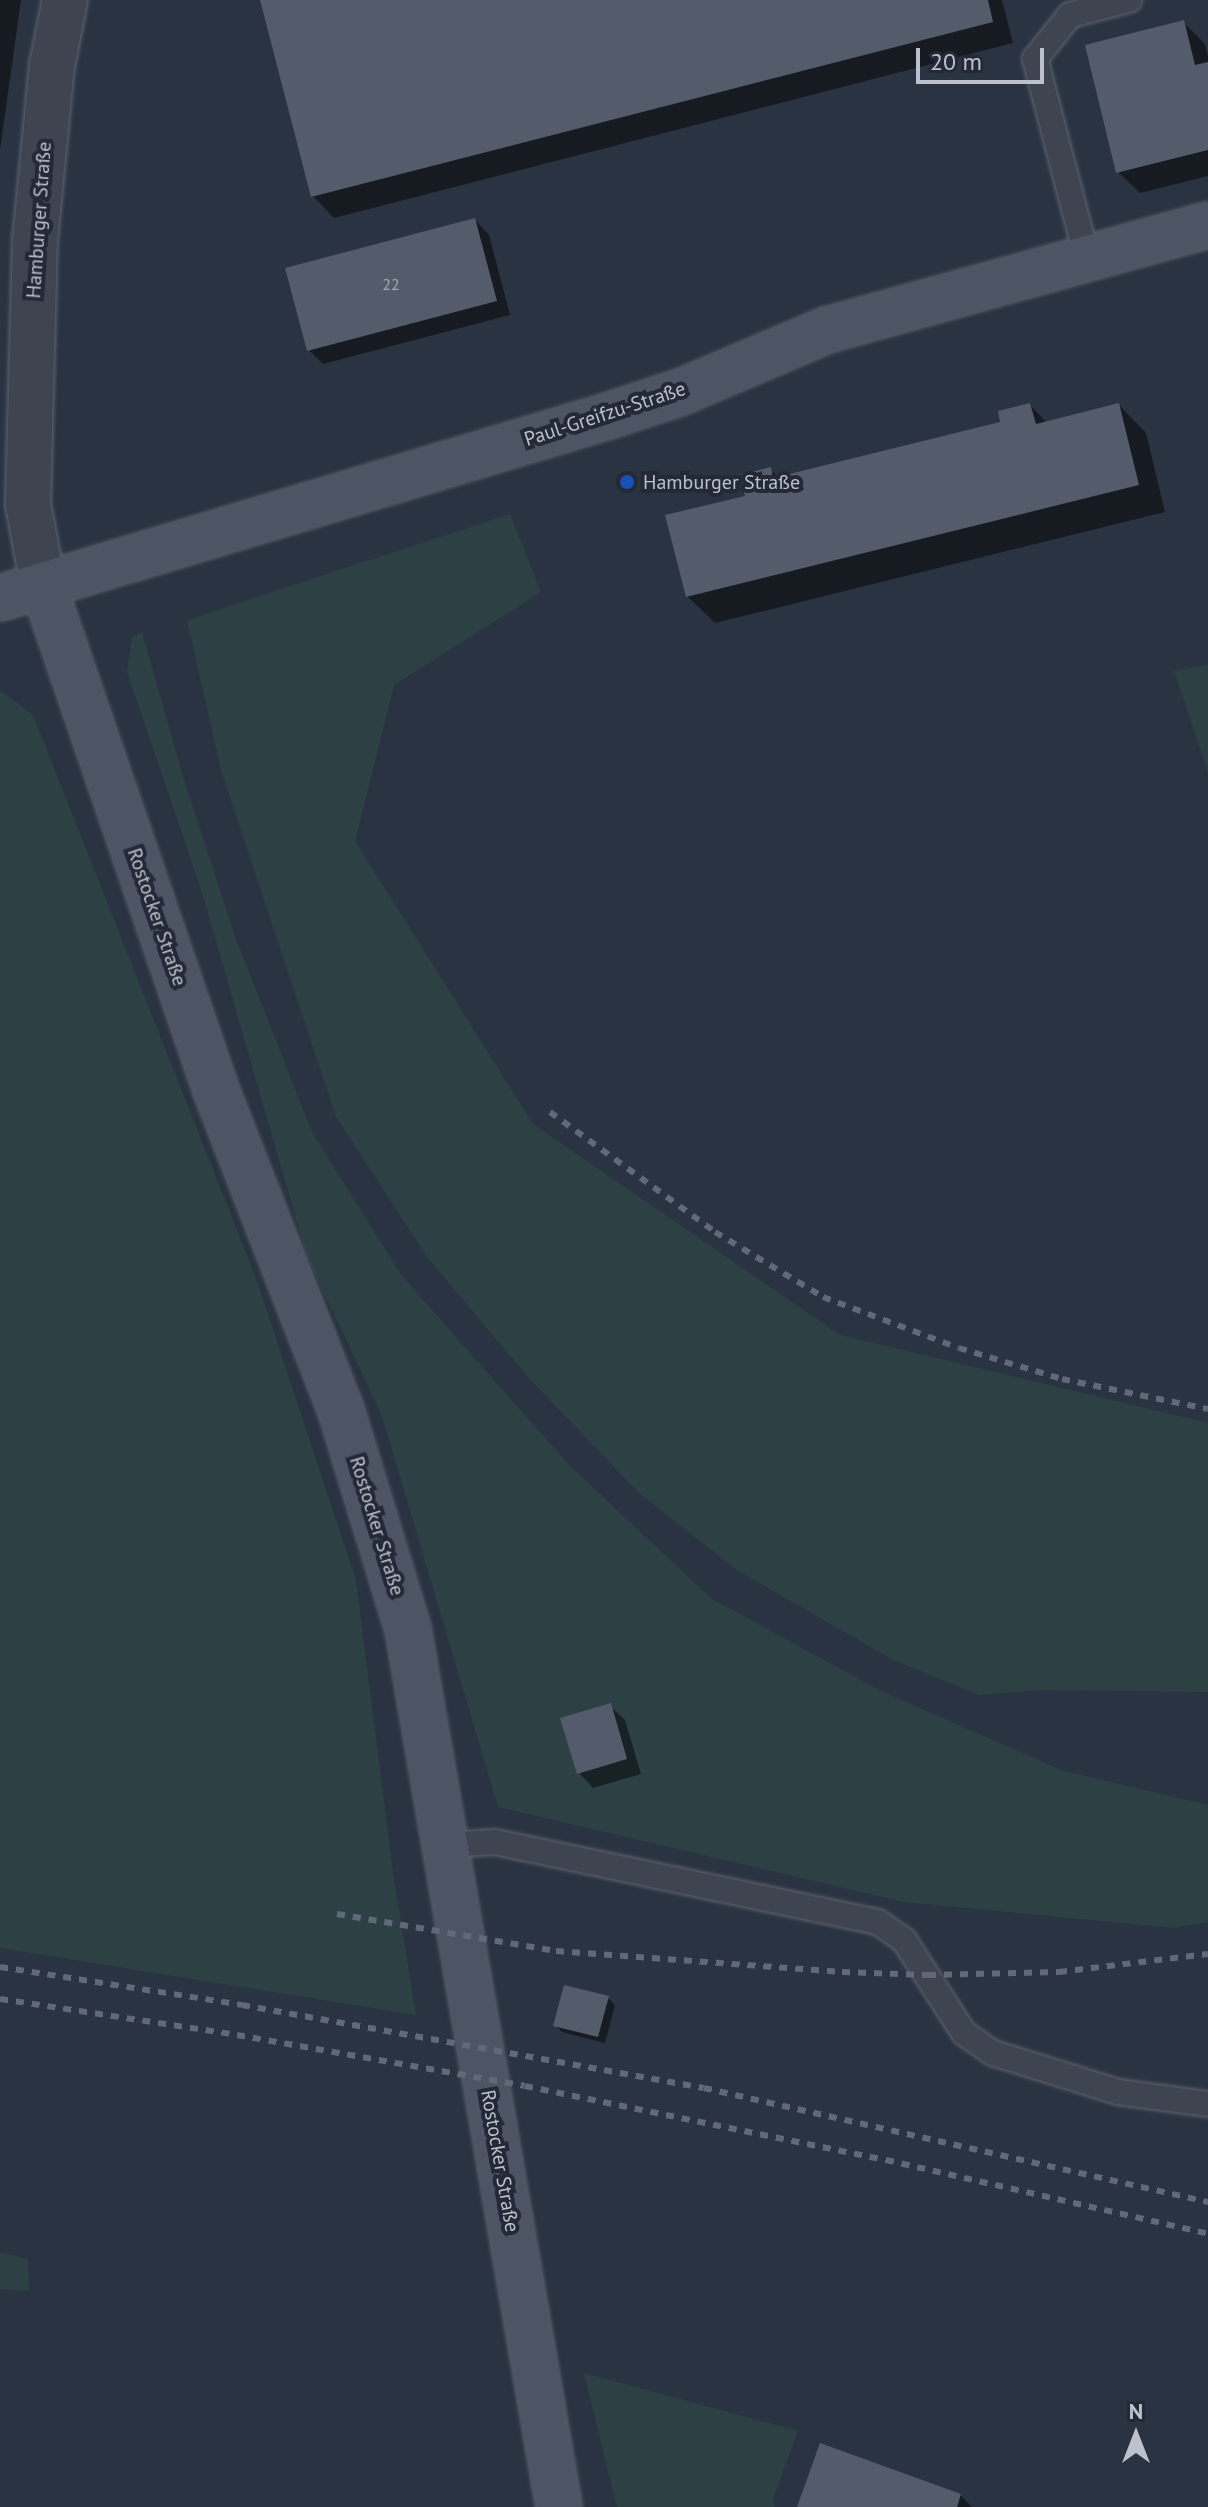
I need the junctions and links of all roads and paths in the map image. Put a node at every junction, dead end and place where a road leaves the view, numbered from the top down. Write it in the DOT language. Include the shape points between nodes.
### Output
graph roads {
  1 [pos="65,0"];
  2 [pos="1129,0"];
  3 [pos="1208,225"];
  4 [pos="1087,258"];
  5 [pos="43,585"];
  6 [pos="0,598"];
  7 [pos="445,1845"];
  8 [pos="1208,2104"];
  9 [pos="559,2507"];
  1 -- 5 [label="street, Hamburger Straße" via="52,66 35,241 28,504"];
  2 -- 4 [label="lane" via="1070,15 1035,59"];
  3 -- 4 [label="street, Paul-Greifzu-Straße"];
  4 -- 5 [label="street, Paul-Greifzu-Straße" via="827,330 681,392 605,417"];
  5 -- 6 [label="street, Paul-Greifzu-Straße"];
  5 -- 7 [label="street, Rostocker Straße" via="216,1090 341,1410 408,1629"];
  7 -- 8 [label="lane" via="495,1842 878,1922 904,1940 964,2033 993,2053 1118,2092"];
  7 -- 9 [label="street, Rostocker Straße"];
}
